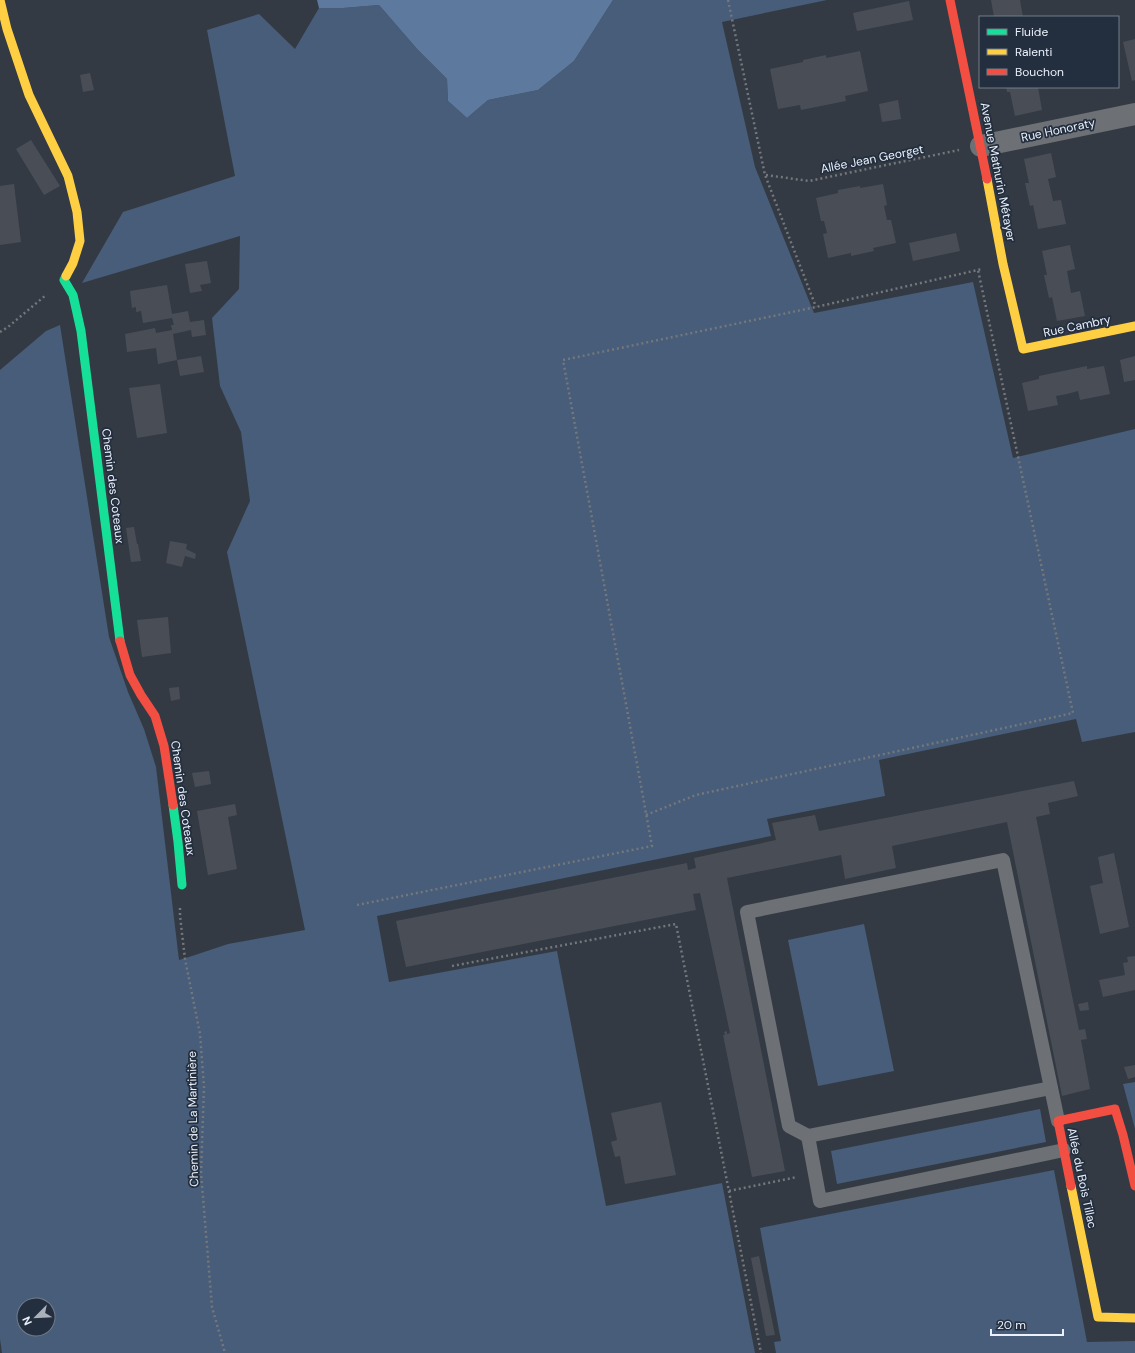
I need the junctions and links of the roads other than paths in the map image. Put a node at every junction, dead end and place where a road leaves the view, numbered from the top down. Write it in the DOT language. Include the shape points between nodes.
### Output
graph roads {
  1 [pos="0,0"];
  2 [pos="950,0"];
  3 [pos="1135,114"];
  4 [pos="981,146"];
  5 [pos="1135,326"];
  6 [pos="1023,349"];
  7 [pos="182,885"];
  8 [pos="1051,1088"];
  9 [pos="1058,1121"];
  10 [pos="808,1136"];
  11 [pos="1064,1150"];
  12 [pos="1135,1186"];
  13 [pos="1135,1318"];
  1 -- 7 [label="street, Chemin des Coteaux" via="29,95 68,176 77,212 80,241 74,263 64,280 73,295 81,331 121,646 130,674 155,716 164,746"];
  2 -- 4 [label="street, Avenue Mathurin Métayer"];
  3 -- 4 [label="street, Rue Honoraty"];
  4 -- 6 [label="street, Avenue Mathurin Métayer" via="1003,264"];
  5 -- 6 [label="street, Rue Cambry"];
  8 -- 9 [label="lane"];
  8 -- 10 [label="lane"];
  8 -- 10 [label="lane" via="1003,860 747,912 789,1126"];
  9 -- 11 [label="street, Allée du Bois Tillac"];
  9 -- 12 [label="street, Allée du Bois Tillac" via="1115,1109"];
  10 -- 11 [label="lane" via="820,1201"];
  11 -- 13 [label="street, Allée du Bois Tillac" via="1098,1316"];
}
